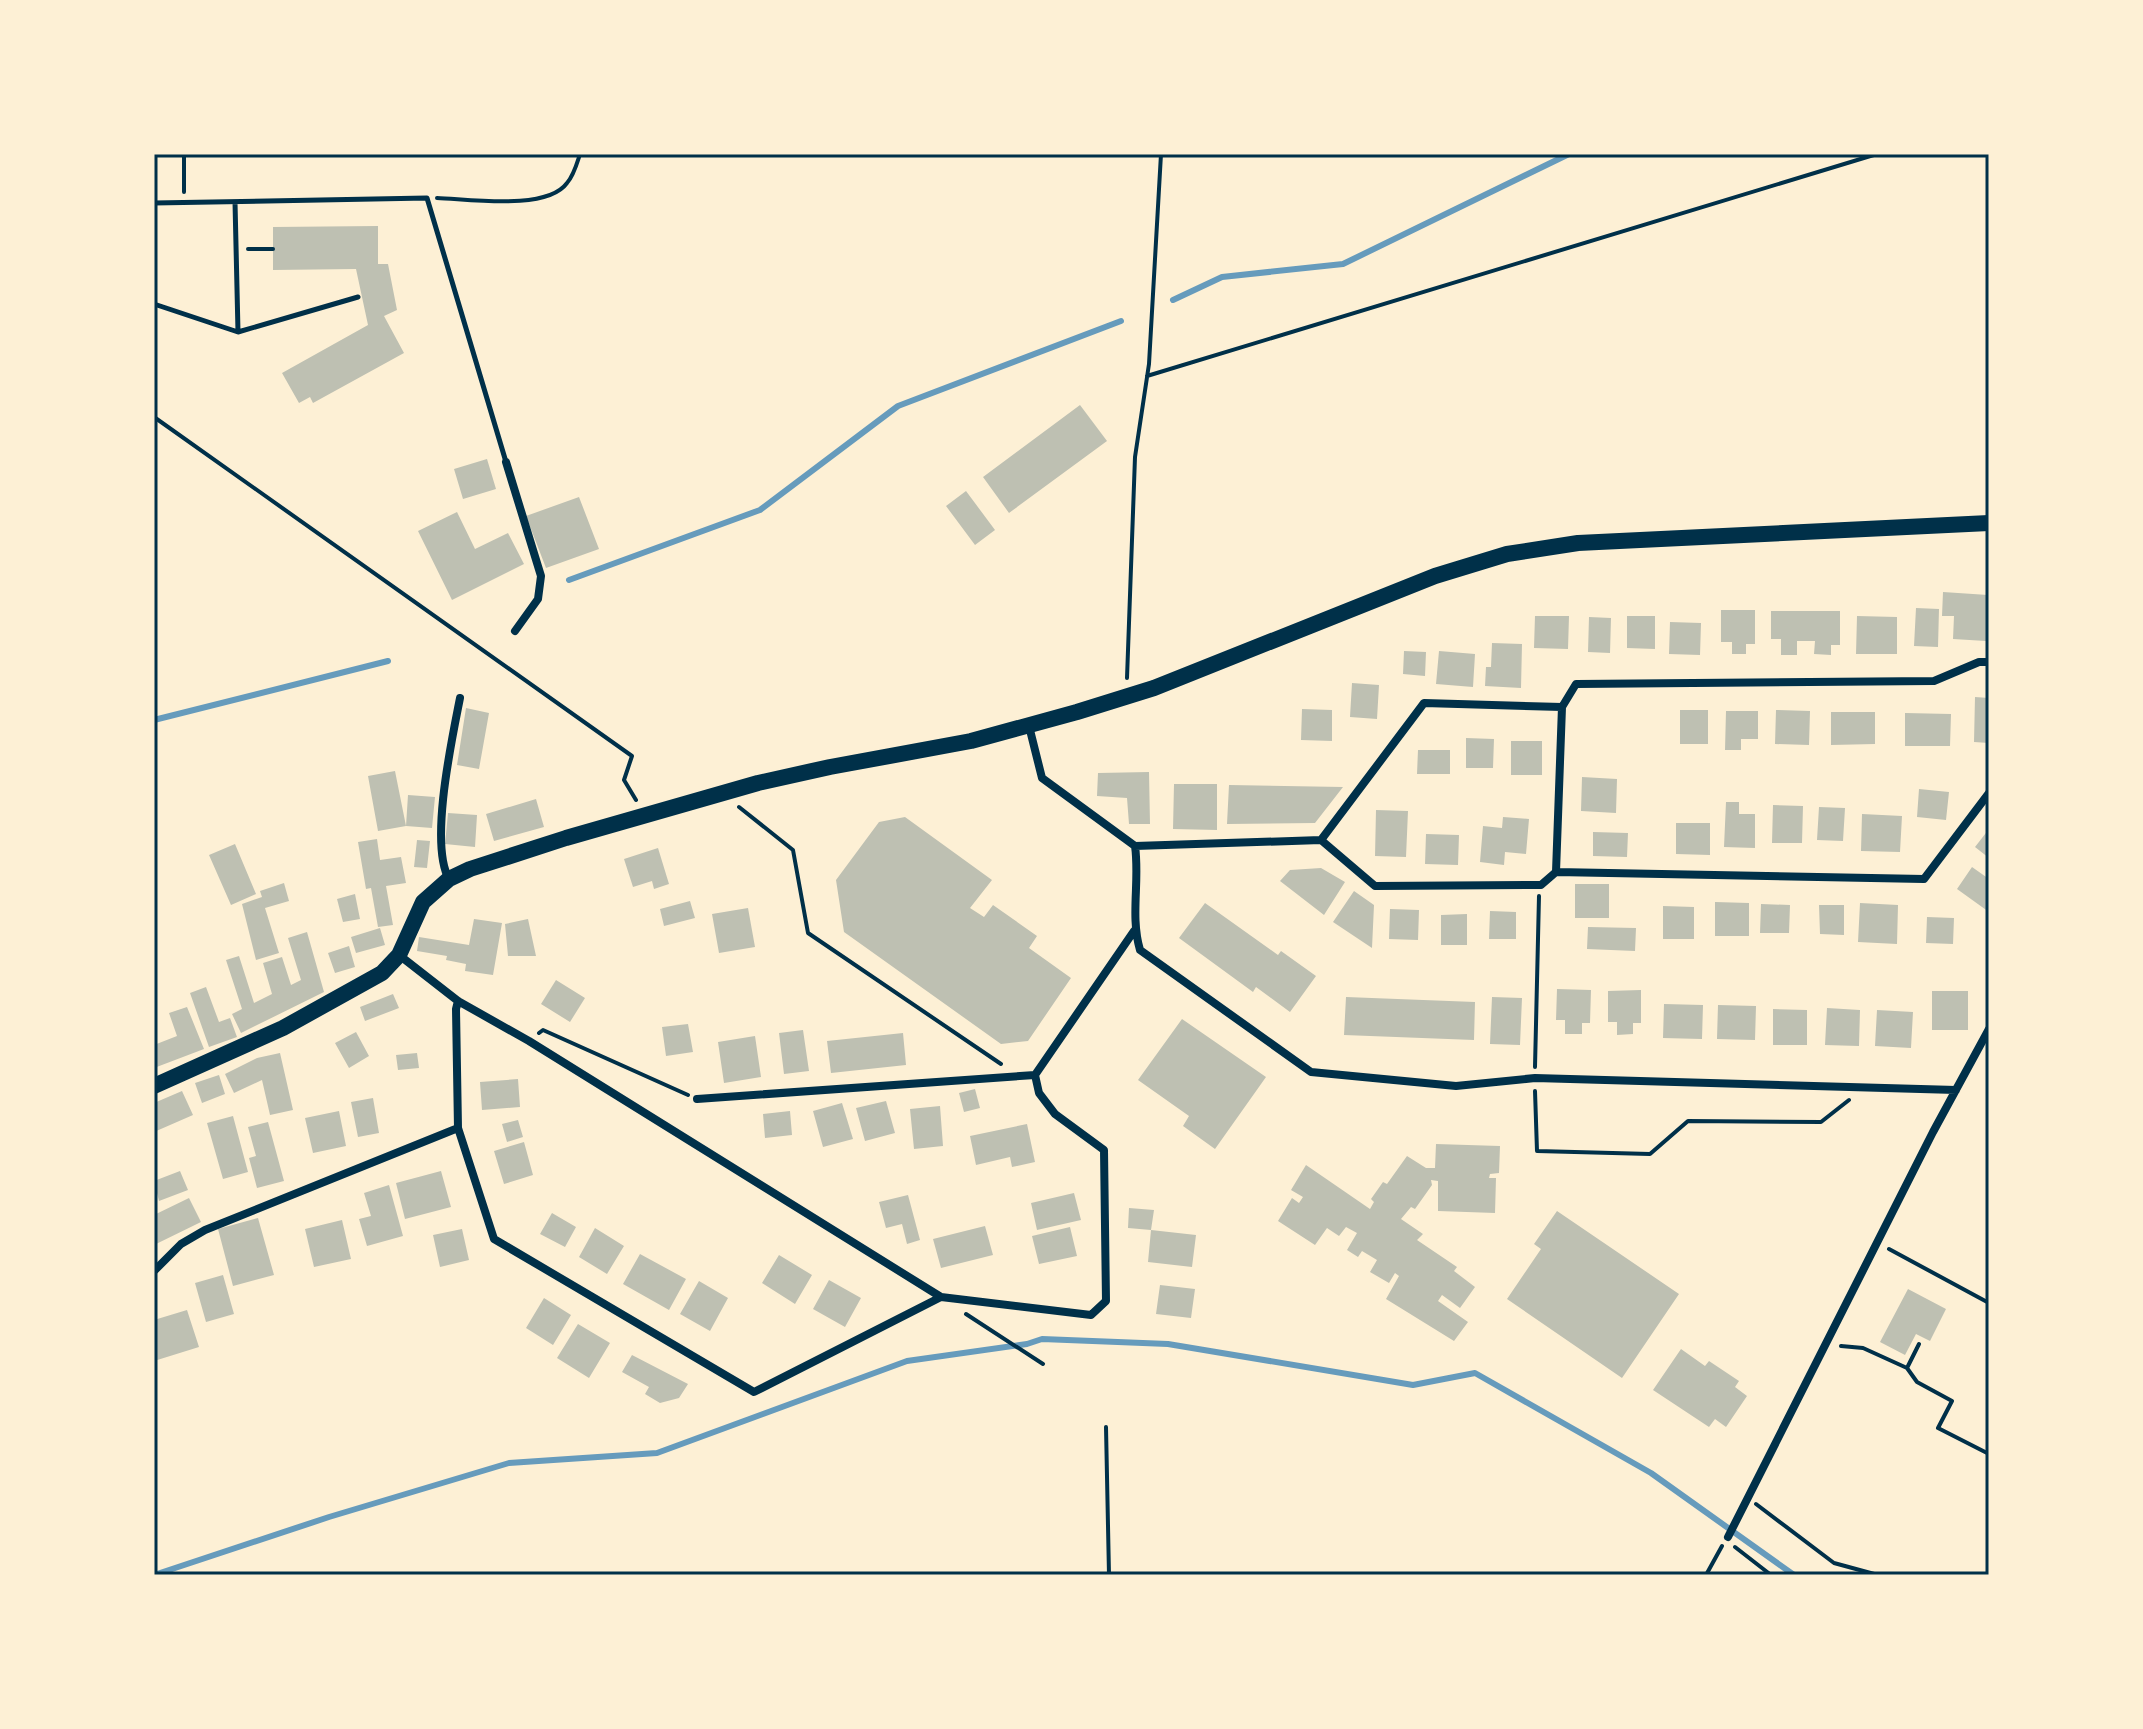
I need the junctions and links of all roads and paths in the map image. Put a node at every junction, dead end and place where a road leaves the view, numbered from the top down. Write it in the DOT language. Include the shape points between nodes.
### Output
graph roads {
  1 [pos="184,154"];
  2 [pos="580,154"];
  3 [pos="1161,154"];
  4 [pos="1877,154"];
  5 [pos="427,198"];
  6 [pos="185,202"];
  7 [pos="235,202"];
  8 [pos="154,203"];
  9 [pos="236,249"];
  10 [pos="273,249"];
  11 [pos="358,297"];
  12 [pos="157,305"];
  13 [pos="238,332"];
  14 [pos="1147,376"];
  15 [pos="154,417"];
  16 [pos="506,462"];
  17 [pos="1989,523"];
  18 [pos="515,631"];
  19 [pos="1989,662"];
  20 [pos="1126,697"];
  21 [pos="460,698"];
  22 [pos="1562,707"];
  23 [pos="1029,726"];
  24 [pos="1989,793"];
  25 [pos="721,794"];
  26 [pos="676,807"];
  27 [pos="1321,840"];
  28 [pos="1135,846"];
  29 [pos="1556,872"];
  30 [pos="449,879"];
  31 [pos="1541,885"];
  32 [pos="1134,931"];
  33 [pos="399,955"];
  34 [pos="458,1001"];
  35 [pos="1989,1029"];
  36 [pos="529,1041"];
  37 [pos="1002,1065"];
  38 [pos="1035,1075"];
  39 [pos="1535,1078"];
  40 [pos="154,1086"];
  41 [pos="1864,1088"];
  42 [pos="1956,1090"];
  43 [pos="697,1099"];
  44 [pos="458,1128"];
  45 [pos="1878,1243"];
  46 [pos="154,1271"];
  47 [pos="941,1297"];
  48 [pos="1989,1303"];
  49 [pos="1826,1344"];
  50 [pos="1919,1344"];
  51 [pos="1043,1364"];
  52 [pos="1907,1368"];
  53 [pos="1106,1427"];
  54 [pos="1989,1454"];
  55 [pos="1748,1498"];
  56 [pos="1727,1539"];
  57 [pos="1109,1575"];
  58 [pos="1706,1575"];
  59 [pos="1771,1575"];
  60 [pos="1878,1575"];
  1 -- 6 [label="path"];
  2 -- 5 [label="path" via="567,184 548,197"];
  3 -- 14 [label="path"];
  4 -- 14 [label="path"];
  5 -- 7 [label="lane"];
  5 -- 16 [label="lane"];
  6 -- 7 [label="lane"];
  6 -- 8 [label="lane"];
  7 -- 9 [label="lane"];
  9 -- 10 [label="path"];
  9 -- 13 [label="lane"];
  11 -- 13 [label="lane"];
  12 -- 13 [label="lane"];
  14 -- 20 [label="path" via="1135,457"];
  15 -- 26 [label="path" via="632,756 624,780 636,801"];
  16 -- 18 [label="street" via="541,576 538,599"];
  17 -- 20 [label="main road" via="1578,543 1507,554 1435,576"];
  19 -- 22 [label="street" via="1934,681 1576,684"];
  20 -- 23 [label="main road"];
  21 -- 30 [label="street" via="445,778 441,851"];
  22 -- 27 [label="street" via="1424,703"];
  22 -- 29 [label="street"];
  23 -- 25 [label="main road"];
  23 -- 28 [label="street" via="1042,778"];
  24 -- 29 [label="street" via="1924,879"];
  25 -- 26 [label="main road"];
  25 -- 37 [label="path" via="793,850 808,933"];
  26 -- 30 [label="main road"];
  27 -- 28 [label="street"];
  27 -- 31 [label="street" via="1375,886"];
  28 -- 32 [label="street"];
  29 -- 31 [label="street"];
  30 -- 33 [label="main road" via="423,902"];
  31 -- 39 [label="path"];
  32 -- 38 [label="street"];
  32 -- 39 [label="street" via="1140,950 1311,1072 1456,1086"];
  33 -- 34 [label="street"];
  33 -- 40 [label="main road" via="382,973 321,1008"];
  34 -- 36 [label="street"];
  34 -- 44 [label="street"];
  35 -- 42 [label="street"];
  36 -- 43 [label="path" via="543,1030"];
  36 -- 47 [label="street"];
  38 -- 43 [label="street"];
  38 -- 47 [label="street" via="1039,1093 1055,1114 1104,1150 1106,1301 1091,1315"];
  39 -- 41 [label="street"];
  39 -- 41 [label="path" via="1537,1151 1622,1154 1650,1154 1688,1121 1821,1122"];
  41 -- 42 [label="street"];
  42 -- 45 [label="street"];
  44 -- 46 [label="street" via="205,1230 181,1244"];
  44 -- 47 [label="street" via="494,1239 754,1392"];
  45 -- 48 [label="path"];
  45 -- 49 [label="street"];
  47 -- 51 [label="path"];
  49 -- 52 [label="path" via="1863,1348"];
  49 -- 55 [label="street"];
  50 -- 52 [label="path"];
  52 -- 54 [label="path" via="1917,1382 1952,1401 1938,1428"];
  53 -- 57 [label="path"];
  55 -- 56 [label="street"];
  55 -- 60 [label="path" via="1834,1563"];
  56 -- 58 [label="path"];
  56 -- 59 [label="path"];
}
